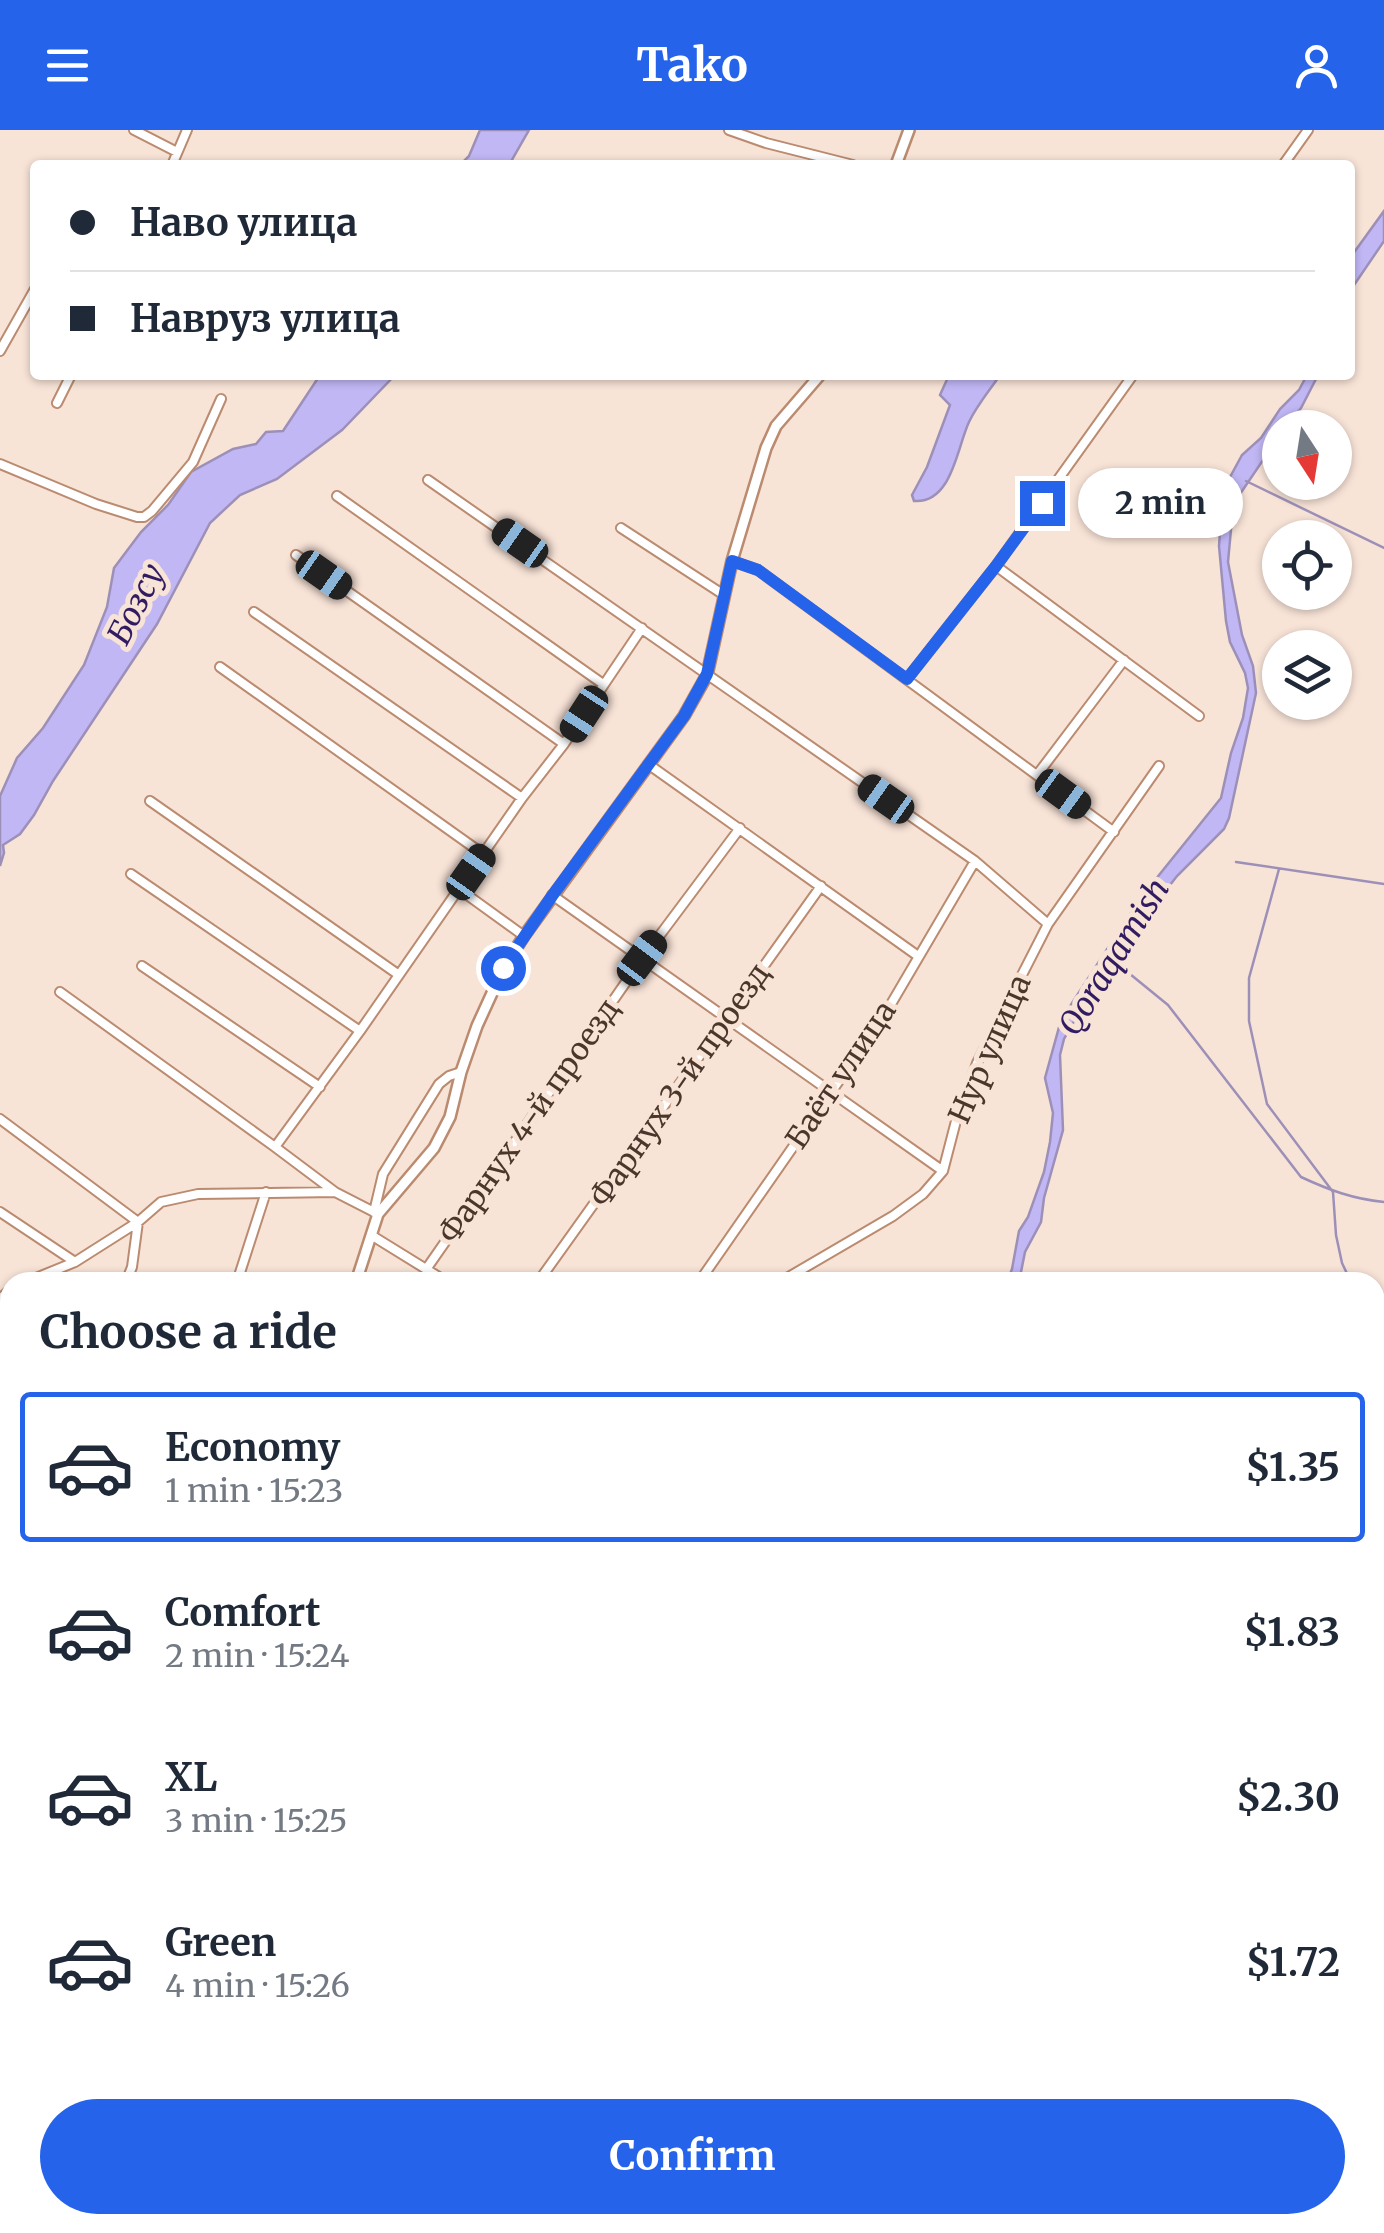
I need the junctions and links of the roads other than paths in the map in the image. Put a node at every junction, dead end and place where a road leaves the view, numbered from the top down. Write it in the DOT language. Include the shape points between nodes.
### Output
graph roads {
  1 [pos="134,130"];
  2 [pos="187,130"];
  3 [pos="729,130"];
  4 [pos="771,130"];
  5 [pos="908,130"];
  6 [pos="1308,130"];
  7 [pos="766,143"];
  8 [pos="177,152"];
  9 [pos="174,160"];
  10 [pos="833,160"];
  11 [pos="898,160"];
  12 [pos="1287,160"];
  13 [pos="30,298"];
  14 [pos="0,351"];
  15 [pos="69,380"];
  16 [pos="816,380"];
  17 [pos="1129,380"];
  18 [pos="222,398"];
  19 [pos="57,404"];
  20 [pos="0,464"];
  21 [pos="428,480"];
  22 [pos="337,496"];
  23 [pos="621,528"];
  24 [pos="296,555"];
  25 [pos="732,561"];
  26 [pos="996,566"];
  27 [pos="724,595"];
  28 [pos="254,612"];
  29 [pos="642,628"];
  30 [pos="1124,660"];
  31 [pos="220,668"];
  32 [pos="707,674"];
  33 [pos="907,679"];
  34 [pos="603,684"];
  35 [pos="1199,716"];
  36 [pos="564,744"];
  37 [pos="648,764"];
  38 [pos="1159,766"];
  39 [pos="1037,775"];
  40 [pos="522,798"];
  41 [pos="150,801"];
  42 [pos="740,828"];
  43 [pos="1114,832"];
  44 [pos="484,854"];
  45 [pos="974,861"];
  46 [pos="132,874"];
  47 [pos="820,886"];
  48 [pos="459,890"];
  49 [pos="552,896"];
  50 [pos="1048,924"];
  51 [pos="524,936"];
  52 [pos="918,956"];
  53 [pos="642,958"];
  54 [pos="142,966"];
  55 [pos="399,975"];
  56 [pos="60,992"];
  57 [pos="726,1019"];
  58 [pos="360,1031"];
  59 [pos="461,1072"];
  60 [pos="320,1088"];
  61 [pos="830,1094"];
  62 [pos="0,1119"];
  63 [pos="276,1147"];
  64 [pos="942,1171"];
  65 [pos="266,1192"];
  66 [pos="335,1192"];
  67 [pos="0,1212"];
  68 [pos="376,1213"];
  69 [pos="138,1222"];
  70 [pos="371,1235"];
  71 [pos="76,1262"];
  72 [pos="426,1268"];
  73 [pos="51,1272"];
  74 [pos="130,1272"];
  75 [pos="240,1272"];
  76 [pos="359,1272"];
  77 [pos="432,1272"];
  78 [pos="545,1272"];
  79 [pos="706,1272"];
  80 [pos="797,1272"];
  1 -- 8 [label="street"];
  2 -- 8 [label="street"];
  3 -- 7 [label="street"];
  4 -- 7 [label="street"];
  5 -- 11 [label="street"];
  6 -- 12 [label="street"];
  7 -- 10 [label="street"];
  8 -- 9 [label="street"];
  13 -- 14 [label="street"];
  15 -- 19 [label="street"];
  16 -- 25 [label="street" via="776,426"];
  17 -- 26 [label="street"];
  18 -- 20 [label="street" via="193,462 144,517"];
  21 -- 29 [label="street"];
  22 -- 34 [label="street"];
  23 -- 27 [label="street"];
  24 -- 36 [label="street"];
  25 -- 27 [label="street"];
  25 -- 33 [label="street" via="758,570"];
  26 -- 30 [label="street"];
  26 -- 33 [label="street"];
  27 -- 32 [label="street"];
  28 -- 40 [label="street"];
  29 -- 32 [label="street"];
  29 -- 34 [label="street"];
  30 -- 35 [label="street"];
  30 -- 39 [label="street"];
  31 -- 44 [label="street"];
  32 -- 37 [label="street"];
  32 -- 45 [label="street"];
  33 -- 39 [label="street"];
  34 -- 36 [label="street"];
  36 -- 40 [label="street"];
  37 -- 42 [label="street"];
  37 -- 49 [label="street"];
  38 -- 43 [label="street, Нур улица"];
  39 -- 43 [label="street"];
  40 -- 44 [label="street"];
  41 -- 55 [label="street"];
  42 -- 47 [label="street"];
  42 -- 53 [label="street, Фарнух 4-й проезд"];
  43 -- 50 [label="street, Нур улица"];
  44 -- 48 [label="street"];
  45 -- 50 [label="street"];
  45 -- 52 [label="street, Баёт улица"];
  46 -- 58 [label="street"];
  47 -- 52 [label="street"];
  47 -- 57 [label="street, Фарнух 3-й проезд"];
  48 -- 51 [label="street"];
  48 -- 55 [label="street"];
  49 -- 51 [label="street"];
  49 -- 53 [label="street"];
  50 -- 64 [label="street, Нур улица" via="977,1063"];
  51 -- 59 [label="street" via="503,968"];
  52 -- 61 [label="street, Баёт улица"];
  53 -- 57 [label="street"];
  53 -- 72 [label="street, Фарнух 4-й проезд"];
  54 -- 60 [label="street"];
  55 -- 58 [label="street"];
  56 -- 63 [label="street"];
  57 -- 61 [label="street"];
  57 -- 78 [label="street, Фарнух 3-й проезд"];
  58 -- 60 [label="street"];
  59 -- 68 [label="street" via="434,1148"];
  59 -- 68 [label="street" via="438,1084 383,1174"];
  60 -- 63 [label="street"];
  61 -- 64 [label="street"];
  61 -- 79 [label="street, Баёт улица"];
  62 -- 69 [label="street"];
  63 -- 66 [label="street"];
  64 -- 80 [label="street, Нур улица" via="893,1216"];
  65 -- 66 [label="street"];
  65 -- 69 [label="street" via="161,1202"];
  65 -- 75 [label="street"];
  66 -- 68 [label="street"];
  67 -- 71 [label="street"];
  68 -- 70 [label="street"];
  69 -- 71 [label="street"];
  69 -- 74 [label="street"];
  70 -- 72 [label="street"];
  70 -- 76 [label="street"];
  71 -- 73 [label="street"];
  72 -- 77 [label="street"];
}
